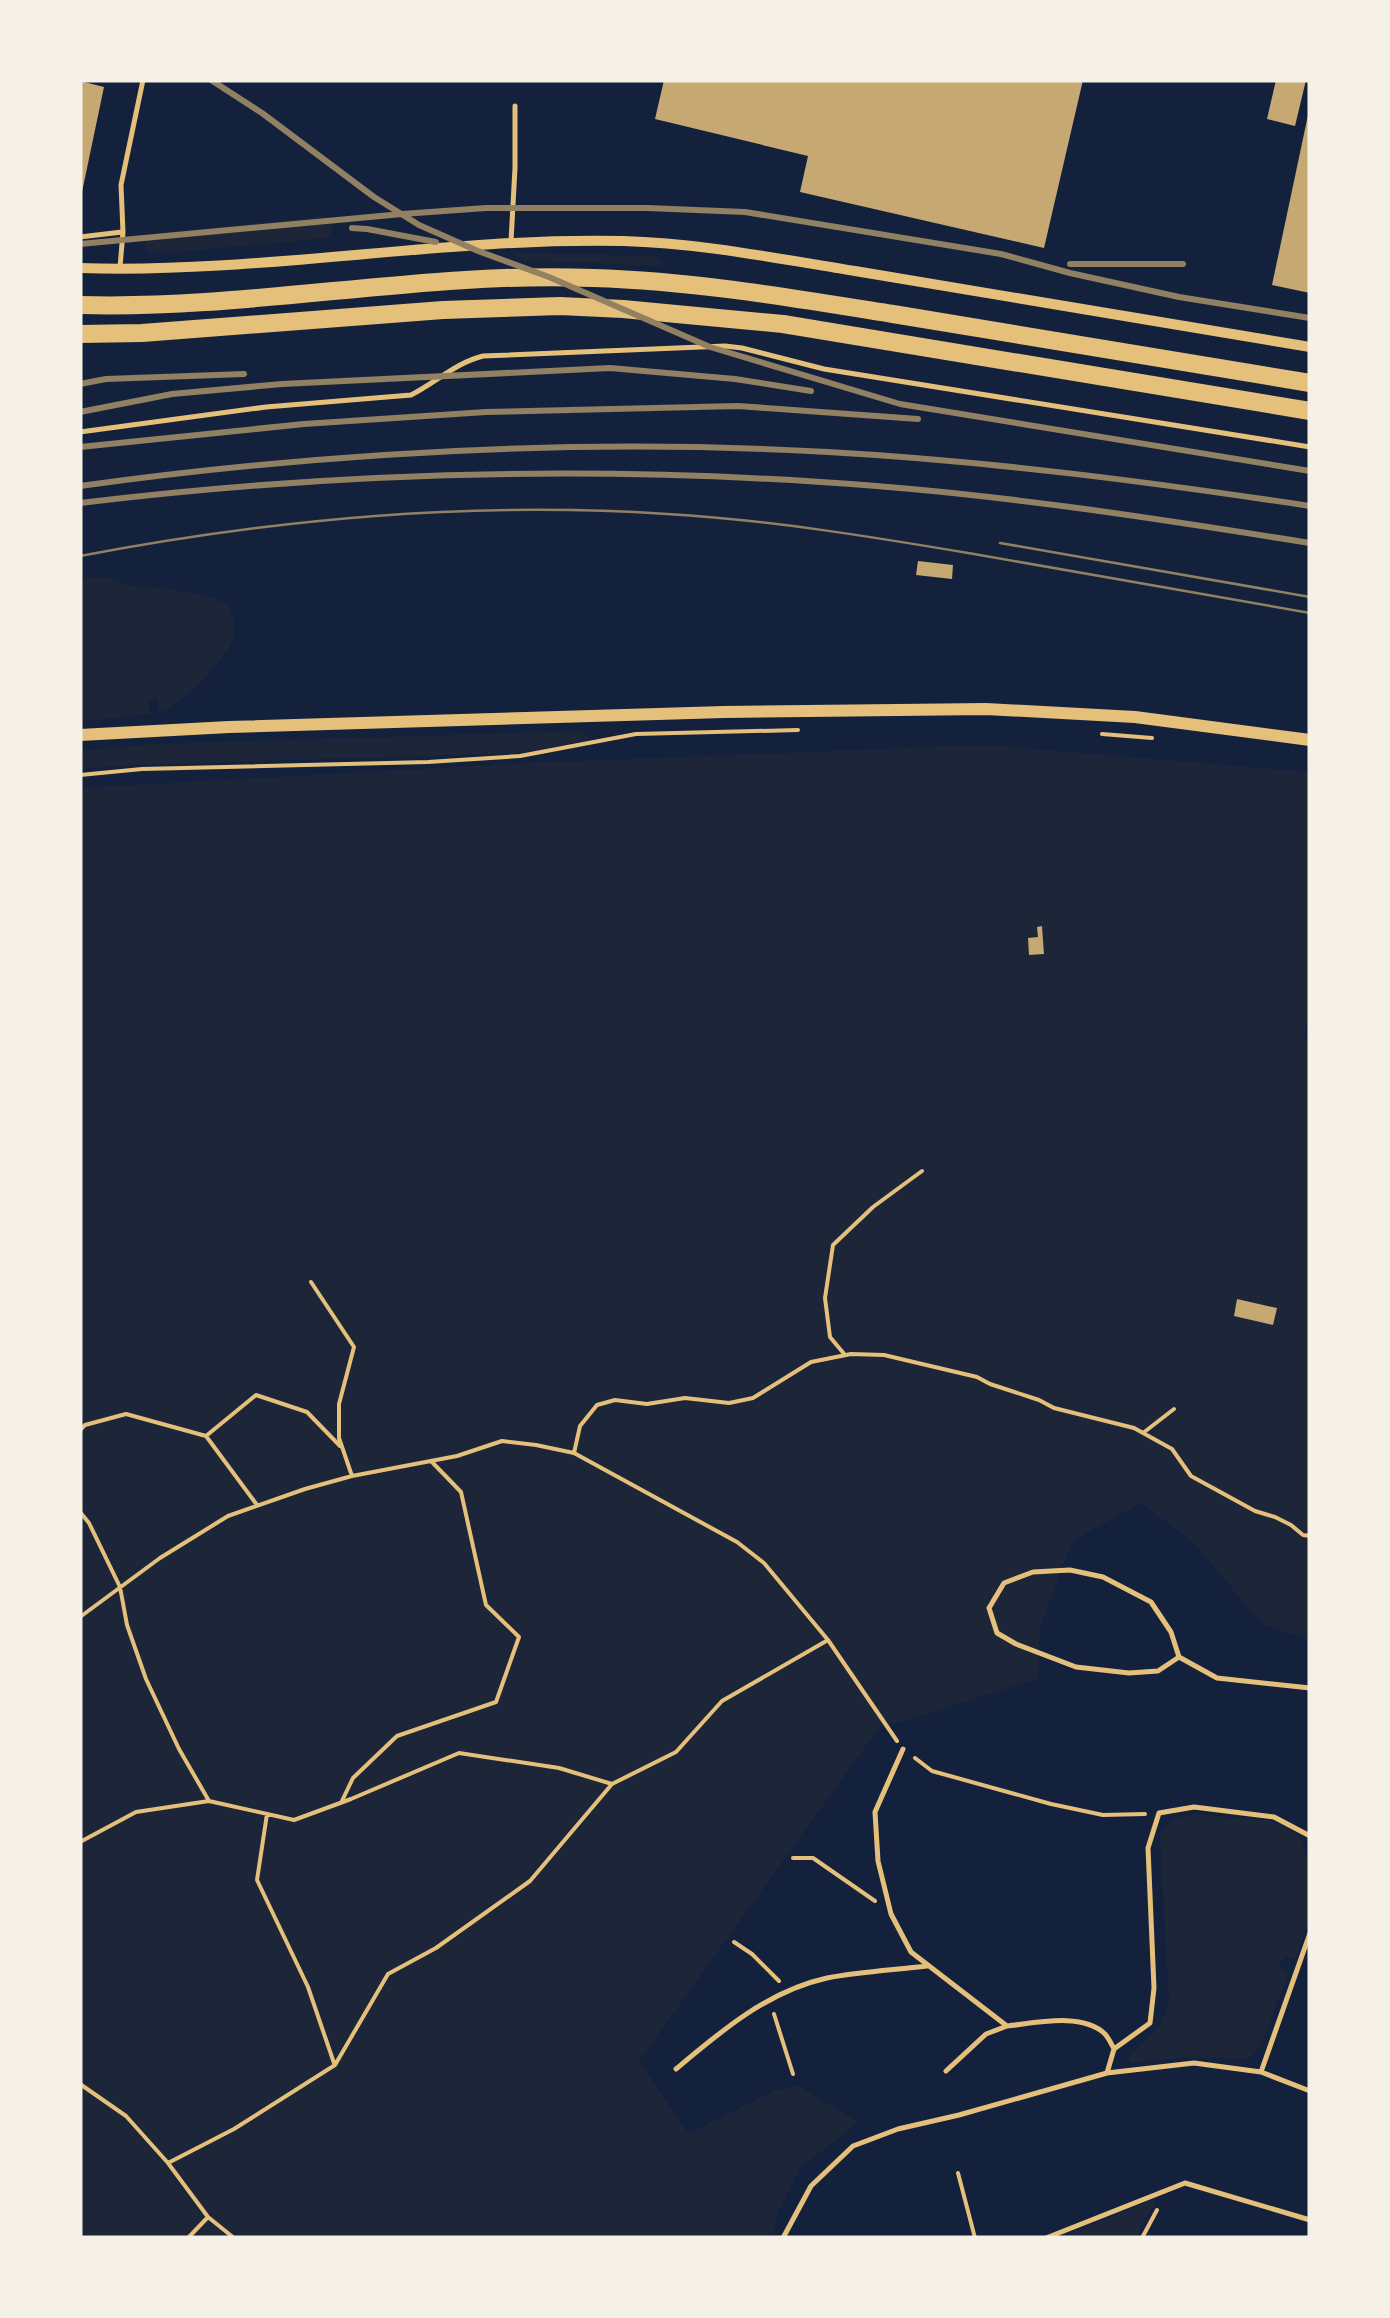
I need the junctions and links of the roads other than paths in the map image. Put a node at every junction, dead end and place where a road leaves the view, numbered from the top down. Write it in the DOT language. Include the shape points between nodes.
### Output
graph roads {
  1 [pos="143,80"];
  2 [pos="515,106"];
  3 [pos="123,232"];
  4 [pos="80,236"];
  5 [pos="511,244"];
  6 [pos="80,268"];
  7 [pos="120,270"];
  8 [pos="80,305"];
  9 [pos="80,334"];
  10 [pos="1310,347"];
  11 [pos="1310,383"];
  12 [pos="1310,411"];
  13 [pos="80,432"];
  14 [pos="1310,447"];
  15 [pos="80,736"];
  16 [pos="1310,740"];
  17 [pos="1179,1657"];
  18 [pos="1310,1688"];
  19 [pos="902,1748"];
  20 [pos="1310,1836"];
  21 [pos="1310,1933"];
  22 [pos="927,1966"];
  23 [pos="1007,2026"];
  24 [pos="1114,2049"];
  25 [pos="676,2069"];
  26 [pos="946,2070"];
  27 [pos="1261,2072"];
  28 [pos="1106,2073"];
  29 [pos="1310,2090"];
  30 [pos="1309,2220"];
  31 [pos="783,2238"];
  32 [pos="1046,2238"];
  1 -- 3 [label="lane" via="121,185"];
  2 -- 5 [label="lane"];
  3 -- 4 [label="lane"];
  3 -- 7 [label="lane"];
  5 -- 7 [label="street"];
  5 -- 10 [label="street" via="625,241 712,250"];
  6 -- 7 [label="street"];
  8 -- 11 [label="highway" via="457,280 647,281 778,296"];
  9 -- 12 [label="highway" via="443,310 640,310 784,324"];
  13 -- 14 [label="lane" via="412,395 483,356 724,346 824,369"];
  15 -- 16 [label="street" via="986,708 1135,717"];
  17 -- 17 [label="lane" via="1151,1602 1103,1578 1070,1570 1034,1572 1004,1583 990,1608 997,1632 1076,1667 1144,1672"];
  17 -- 18 [label="lane" via="1217,1678"];
  19 -- 22 [label="lane" via="875,1812 878,1862 891,1914 911,1952"];
  20 -- 24 [label="lane" via="1274,1817 1194,1806 1159,1813 1148,1848 1150,2023"];
  21 -- 27 [label="lane"];
  22 -- 23 [label="lane"];
  22 -- 25 [label="lane" via="825,1979 788,1992 726,2028"];
  23 -- 24 [label="lane" via="1089,2024"];
  23 -- 26 [label="lane" via="986,2034"];
  24 -- 28 [label="lane"];
  27 -- 28 [label="lane" via="1194,2063"];
  27 -- 29 [label="lane"];
  28 -- 31 [label="lane" via="853,2146 811,2186"];
  30 -- 32 [label="lane" via="1184,2184"];
}
